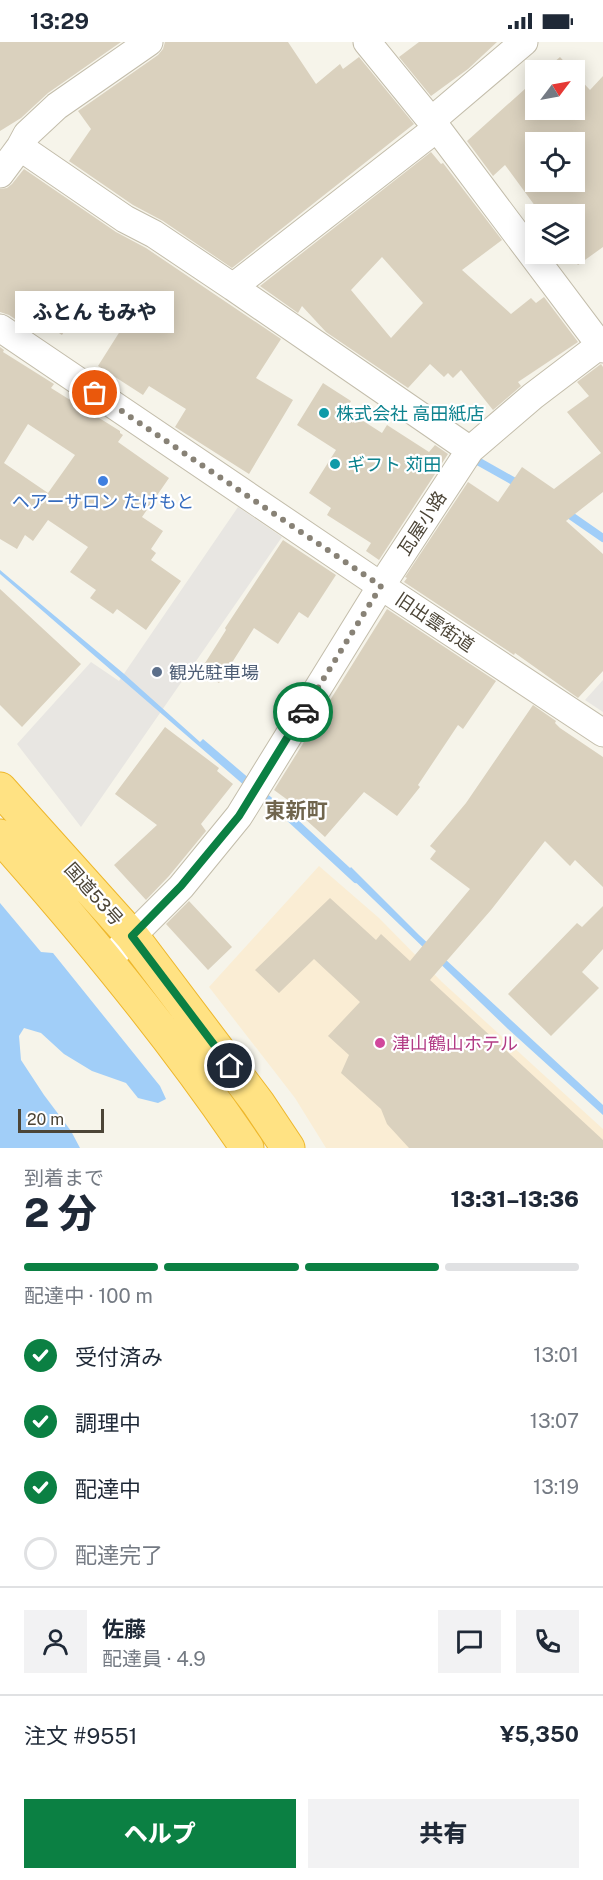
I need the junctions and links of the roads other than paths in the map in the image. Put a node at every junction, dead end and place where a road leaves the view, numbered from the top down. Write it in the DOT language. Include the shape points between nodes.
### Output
graph roads {
  1 [pos="149,42"];
  2 [pos="367,42"];
  3 [pos="524,42"];
  4 [pos="434,125"];
  5 [pos="20,147"];
  6 [pos="0,174"];
  7 [pos="233,287"];
  8 [pos="0,328"];
  9 [pos="601,347"];
  10 [pos="470,450"];
  11 [pos="381,586"];
  12 [pos="603,733"];
  13 [pos="0,789"];
  14 [pos="0,837"];
  15 [pos="132,936"];
  16 [pos="107,961"];
  17 [pos="247,1148"];
  18 [pos="288,1148"];
  1 -- 5 [label="street" via="57,106 27,134"];
  2 -- 4 [label="street"];
  3 -- 4 [label="street"];
  4 -- 7 [label="street"];
  4 -- 9 [label="street"];
  5 -- 6 [label="street"];
  5 -- 7 [label="street"];
  7 -- 10 [label="street"];
  8 -- 11 [label="street, 旧出雲街道"];
  9 -- 10 [label="street, 瓦屋小路" via="532,396"];
  10 -- 11 [label="street, 瓦屋小路"];
  11 -- 12 [label="street, 旧出雲街道"];
  11 -- 15 [label="street, 瓦屋小路" via="239,816 181,886"];
  13 -- 15 [label="highway, 国道53号"];
  14 -- 16 [label="highway, 国道53号"];
  15 -- 16 [label="street, 瓦屋小路"];
  15 -- 18 [label="highway, 国道53号"];
  16 -- 17 [label="highway, 国道53号"];
}
